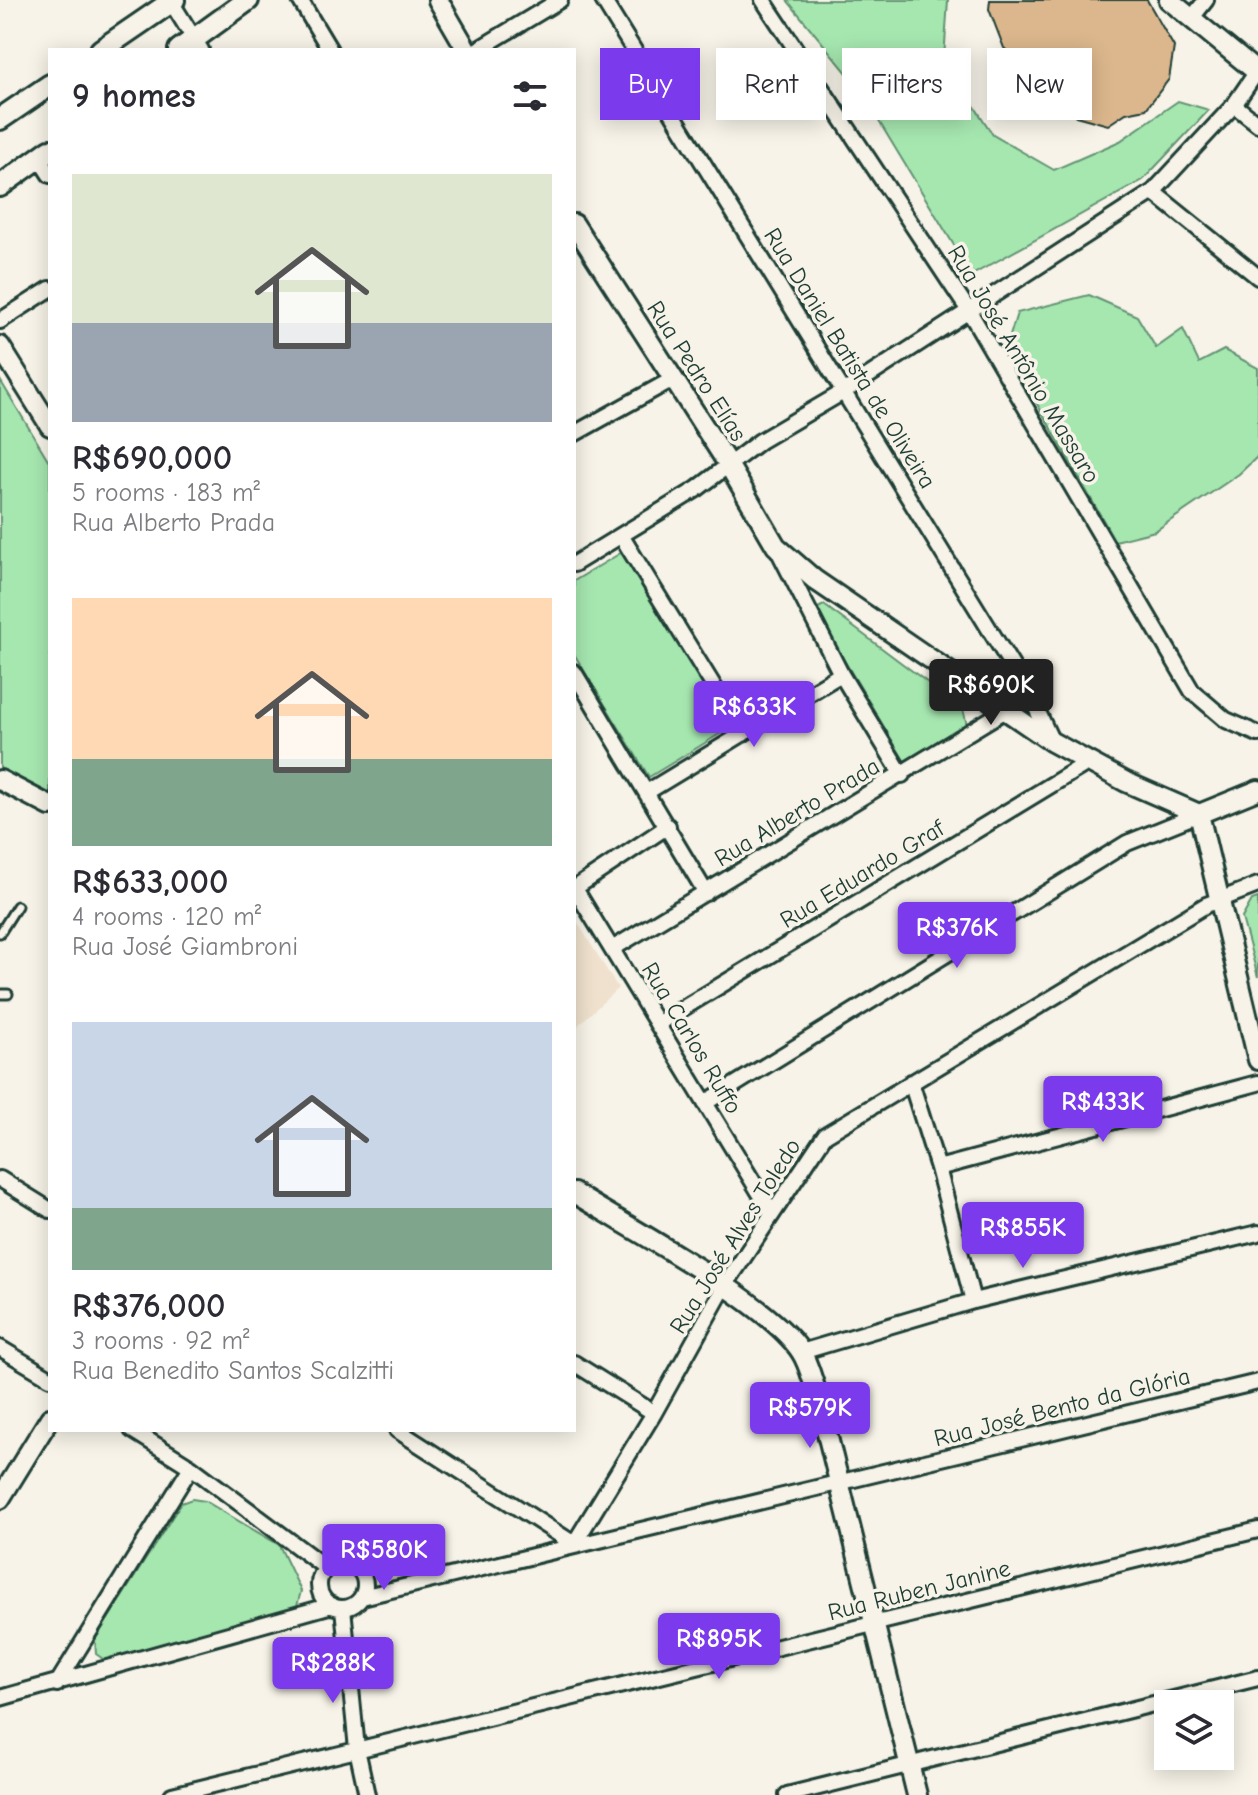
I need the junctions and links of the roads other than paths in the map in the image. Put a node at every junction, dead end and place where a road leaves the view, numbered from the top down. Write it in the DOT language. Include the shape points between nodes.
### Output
graph roads {
  1 [pos="248,0"];
  2 [pos="300,0"];
  3 [pos="438,0"];
  4 [pos="560,0"];
  5 [pos="603,0"];
  6 [pos="763,0"];
  7 [pos="1169,0"];
  8 [pos="1206,0"];
  9 [pos="171,1"];
  10 [pos="1191,19"];
  11 [pos="192,46"];
  12 [pos="104,48"];
  13 [pos="329,48"];
  14 [pos="466,48"];
  15 [pos="480,48"];
  16 [pos="1257,71"];
  17 [pos="48,86"];
  18 [pos="1234,105"];
  19 [pos="0,119"];
  20 [pos="1258,124"];
  21 [pos="46,161"];
  22 [pos="0,186"];
  23 [pos="1153,192"];
  24 [pos="576,227"];
  25 [pos="1258,277"];
  26 [pos="48,290"];
  27 [pos="969,311"];
  28 [pos="0,321"];
  29 [pos="0,346"];
  30 [pos="673,379"];
  31 [pos="845,391"];
  32 [pos="48,419"];
  33 [pos="576,431"];
  34 [pos="728,464"];
  35 [pos="622,537"];
  36 [pos="776,546"];
  37 [pos="576,563"];
  38 [pos="841,674"];
  39 [pos="579,693"];
  40 [pos="1004,711"];
  41 [pos="743,734"];
  42 [pos="1258,734"];
  43 [pos="1052,742"];
  44 [pos="1089,762"];
  45 [pos="902,775"];
  46 [pos="0,780"];
  47 [pos="1256,788"];
  48 [pos="647,792"];
  49 [pos="48,805"];
  50 [pos="1199,814"];
  51 [pos="668,826"];
  52 [pos="1258,885"];
  53 [pos="576,886"];
  54 [pos="576,890"];
  55 [pos="706,893"];
  56 [pos="1221,897"];
  57 [pos="17,906"];
  58 [pos="0,933"];
  59 [pos="612,949"];
  60 [pos="657,1024"];
  61 [pos="1258,1060"];
  62 [pos="911,1082"];
  63 [pos="1258,1083"];
  64 [pos="705,1103"];
  65 [pos="938,1168"];
  66 [pos="0,1179"];
  67 [pos="576,1194"];
  68 [pos="48,1209"];
  69 [pos="772,1213"];
  70 [pos="1258,1233"];
  71 [pos="724,1287"];
  72 [pos="973,1301"];
  73 [pos="0,1348"];
  74 [pos="801,1352"];
  75 [pos="576,1364"];
  76 [pos="48,1377"];
  77 [pos="1258,1382"];
  78 [pos="654,1413"];
  79 [pos="48,1421"];
  80 [pos="135,1432"];
  81 [pos="400,1432"];
  82 [pos="191,1467"];
  83 [pos="840,1485"];
  84 [pos="0,1499"];
  85 [pos="1258,1530"];
  86 [pos="574,1544"];
  87 [pos="326,1568"];
  88 [pos="362,1597"];
  89 [pos="337,1607"];
  90 [pos="876,1624"];
  91 [pos="1258,1678"];
  92 [pos="57,1684"];
  93 [pos="0,1698"];
  94 [pos="357,1749"];
  95 [pos="909,1765"];
  96 [pos="172,1795"];
  97 [pos="367,1795"];
  98 [pos="787,1795"];
  99 [pos="917,1795"];
  1 -- 11 [label="main road"];
  2 -- 13 [label="street"];
  3 -- 14 [label="street"];
  4 -- 15 [label="street"];
  5 -- 31 [label="street, Rua Daniel Batista de Oliveira"];
  6 -- 27 [label="street, Rua José Antônio Massaro"];
  7 -- 10 [label="street"];
  8 -- 10 [label="street"];
  9 -- 11 [label="street"];
  9 -- 12 [label="main road"];
  10 -- 16 [label="street"];
  16 -- 18 [label="street"];
  17 -- 19 [label="main road"];
  18 -- 20 [label="street"];
  18 -- 23 [label="street"];
  21 -- 22 [label="main road"];
  23 -- 25 [label="street"];
  23 -- 27 [label="street"];
  24 -- 30 [label="street, Rua Pedro Elías"];
  26 -- 28 [label="street"];
  27 -- 31 [label="street"];
  27 -- 42 [label="street, Rua José Antônio Massaro" via="1192,691 1226,720"];
  29 -- 32 [label="street"];
  30 -- 33 [label="street"];
  30 -- 34 [label="street, Rua Pedro Elías"];
  31 -- 34 [label="street"];
  31 -- 43 [label="street, Rua Daniel Batista de Oliveira" via="1031,697"];
  34 -- 35 [label="street"];
  34 -- 36 [label="street, Rua Pedro Elías"];
  35 -- 37 [label="street"];
  35 -- 41 [label="street"];
  36 -- 38 [label="street, Rua Pedro Elías"];
  36 -- 40 [label="street, Rua Pedro Elías" via="815,580"];
  38 -- 41 [label="street"];
  38 -- 45 [label="street, Rua Pedro Elías"];
  39 -- 48 [label="street"];
  40 -- 43 [label="street, Rua Pedro Elías"];
  40 -- 45 [label="street, Rua Alberto Prada"];
  41 -- 48 [label="street"];
  43 -- 44 [label="street, Rua Pedro Elías"];
  44 -- 50 [label="street, Rua Pedro Elías"];
  44 -- 60 [label="street, Rua Eduardo Graf"];
  45 -- 55 [label="street, Rua Alberto Prada"];
  46 -- 49 [label="street"];
  47 -- 50 [label="street"];
  48 -- 51 [label="street"];
  50 -- 56 [label="street"];
  50 -- 64 [label="street" via="1127,843"];
  51 -- 53 [label="street"];
  51 -- 55 [label="street"];
  52 -- 56 [label="street, Rua José Alves Toledo"];
  54 -- 59 [label="street, Rua Carlos Ruffo"];
  55 -- 59 [label="street, Rua Alberto Prada"];
  56 -- 61 [label="street"];
  56 -- 62 [label="street, Rua José Alves Toledo"];
  57 -- 58 [label="lane"];
  59 -- 60 [label="street, Rua Carlos Ruffo"];
  60 -- 64 [label="street, Rua Carlos Ruffo"];
  62 -- 65 [label="street"];
  62 -- 69 [label="street, Rua José Alves Toledo" via="825,1135"];
  63 -- 65 [label="street"];
  64 -- 69 [label="street, Rua Carlos Ruffo"];
  65 -- 72 [label="street"];
  66 -- 68 [label="street"];
  67 -- 71 [label="street"];
  69 -- 71 [label="street, Rua José Alves Toledo"];
  70 -- 72 [label="street"];
  71 -- 74 [label="street" via="771,1321"];
  71 -- 78 [label="street, Rua José Alves Toledo"];
  72 -- 74 [label="street"];
  73 -- 76 [label="street"];
  74 -- 83 [label="street"];
  75 -- 78 [label="street"];
  77 -- 83 [label="street, Rua José Bento da Glória"];
  78 -- 86 [label="street, Rua José Alves Toledo"];
  79 -- 84 [label="street"];
  80 -- 82 [label="street"];
  81 -- 86 [label="street"];
  82 -- 87 [label="street"];
  82 -- 92 [label="street"];
  83 -- 86 [label="street, Rua José Bento da Glória"];
  83 -- 90 [label="street"];
  85 -- 90 [label="street, Rua Ruben Janine"];
  86 -- 88 [label="street, Rua José Bento da Glória"];
  87 -- 88 [label="street" via="339,1562 359,1569 365,1582"];
  87 -- 89 [label="street" via="319,1588"];
  88 -- 89 [label="street"];
  89 -- 92 [label="street"];
  89 -- 94 [label="street"];
  90 -- 94 [label="street, Rua Ruben Janine"];
  90 -- 95 [label="street"];
  91 -- 95 [label="street"];
  92 -- 93 [label="street"];
  94 -- 96 [label="street, Rua Ruben Janine"];
  94 -- 97 [label="street"];
  95 -- 98 [label="street"];
  95 -- 99 [label="street"];
}
